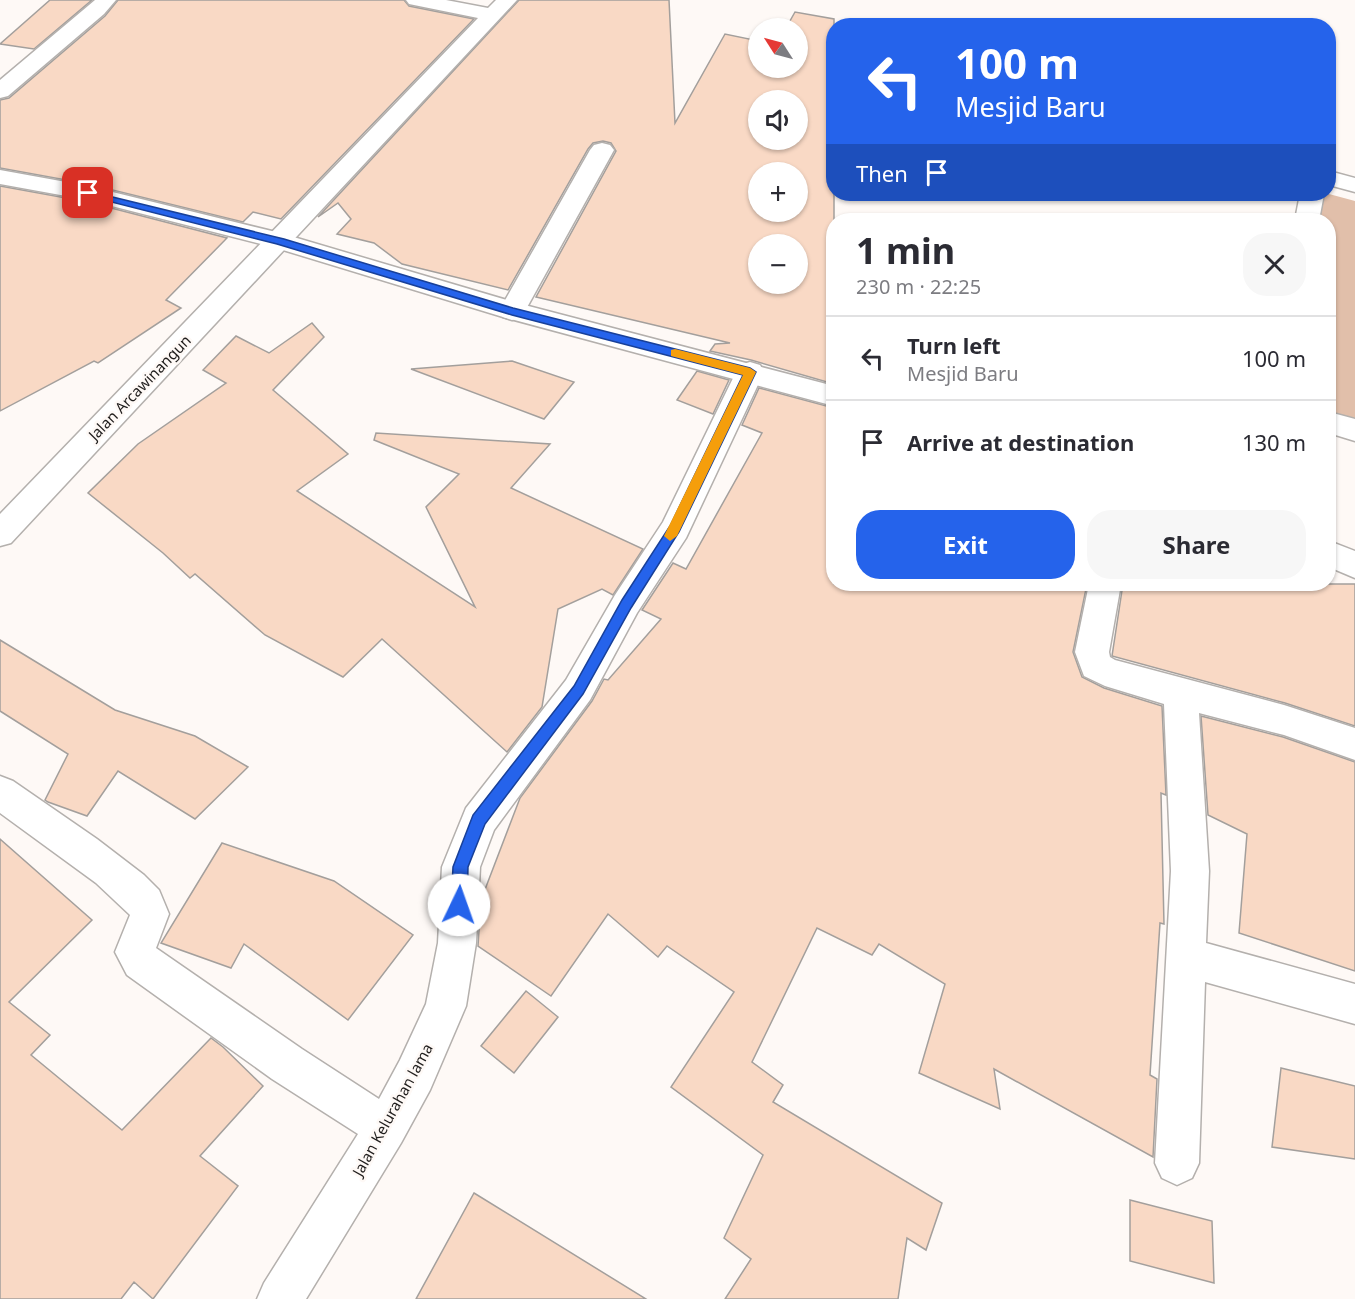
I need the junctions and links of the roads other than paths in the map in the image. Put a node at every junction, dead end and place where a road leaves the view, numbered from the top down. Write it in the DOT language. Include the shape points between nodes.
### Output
graph roads {
  1 [pos="106,0"];
  2 [pos="416,0"];
  3 [pos="499,8"];
  4 [pos="0,91"];
  5 [pos="602,150"];
  6 [pos="0,177"];
  7 [pos="1336,180"];
  8 [pos="1355,185"];
  9 [pos="280,242"];
  10 [pos="512,311"];
  11 [pos="750,372"];
  12 [pos="826,394"];
  13 [pos="1336,424"];
  14 [pos="1355,430"];
  15 [pos="0,534"];
  16 [pos="1336,556"];
  17 [pos="1355,565"];
  18 [pos="1104,591"];
  19 [pos="1181,694"];
  20 [pos="1355,744"];
  21 [pos="0,793"];
  22 [pos="1188,958"];
  23 [pos="1355,1004"];
  24 [pos="386,1128"];
  25 [pos="1177,1163"];
  26 [pos="280,1299"];
  1 -- 4 [label="street"];
  2 -- 3 [label="street"];
  3 -- 9 [label="street, Jalan Arcawinangun"];
  5 -- 10 [label="street"];
  6 -- 9 [label="street" via="88,193"];
  7 -- 8 [label="street"];
  9 -- 10 [label="street"];
  9 -- 15 [label="street, Jalan Arcawinangun"];
  10 -- 11 [label="street"];
  11 -- 12 [label="street"];
  11 -- 24 [label="street, Jalan Kelurahan lama" via="675,529 626,604 579,690 479,820 460,867 457,943 446,1006"];
  13 -- 14 [label="street"];
  16 -- 17 [label="street"];
  18 -- 19 [label="street" via="1092,652 1096,666"];
  19 -- 20 [label="street" via="1284,720"];
  19 -- 22 [label="street" via="1190,871"];
  21 -- 24 [label="street" via="118,876 147,903 150,914 136,946 141,961 286,1064"];
  22 -- 23 [label="street"];
  22 -- 25 [label="street"];
  24 -- 26 [label="street, Jalan Kelurahan lama"];
}
